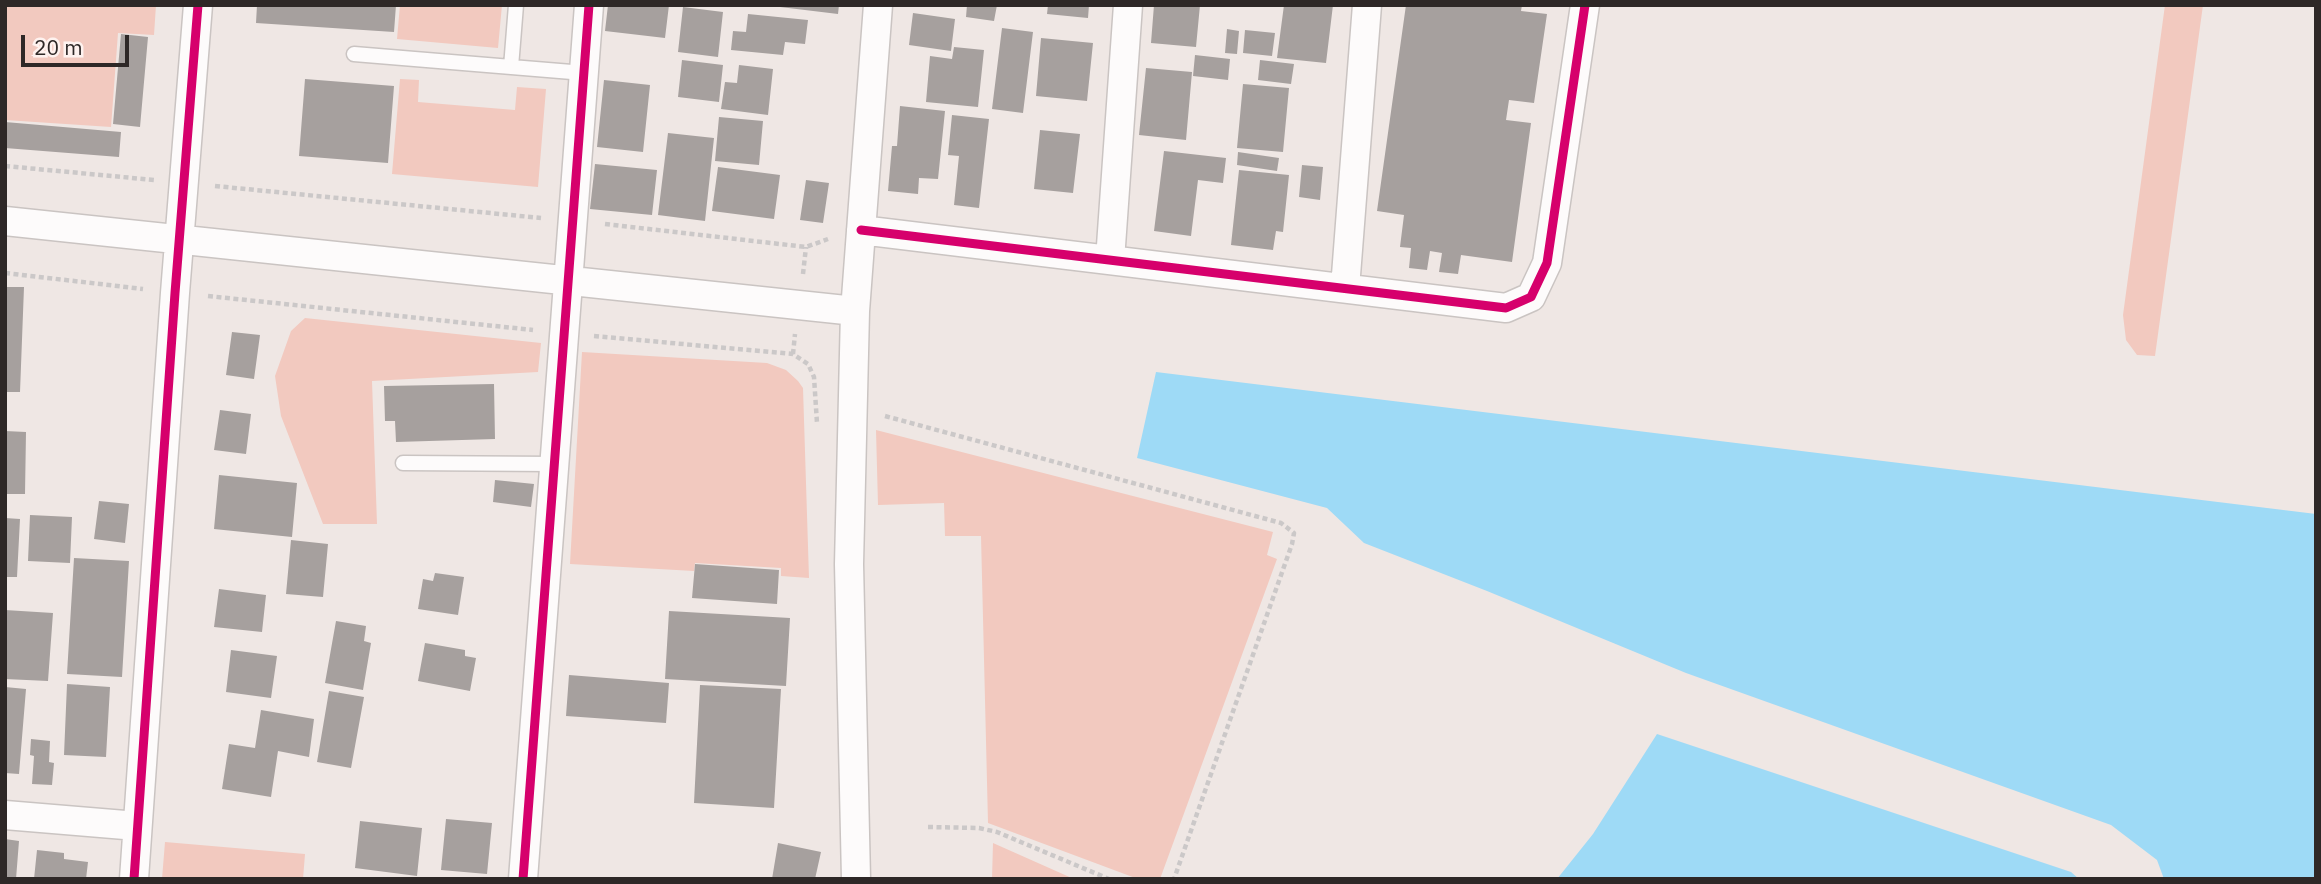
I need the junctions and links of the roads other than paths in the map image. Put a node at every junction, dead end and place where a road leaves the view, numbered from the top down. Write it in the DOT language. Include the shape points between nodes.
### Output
graph roads {
  1 [pos="198,5"];
  2 [pos="516,5"];
  3 [pos="589,5"];
  4 [pos="878,5"];
  5 [pos="1128,5"];
  6 [pos="1367,5"];
  7 [pos="1585,5"];
  8 [pos="354,54"];
  9 [pos="512,67"];
  10 [pos="584,73"];
  11 [pos="5,221"];
  12 [pos="847,231"];
  13 [pos="179,239"];
  14 [pos="1110,260"];
  15 [pos="569,280"];
  16 [pos="1345,288"];
  17 [pos="855,311"];
  18 [pos="404,463"];
  19 [pos="555,464"];
  20 [pos="5,815"];
  21 [pos="137,826"];
  22 [pos="134,879"];
  23 [pos="523,879"];
  24 [pos="856,879"];
  1 -- 13 [label="street"];
  2 -- 9 [label="lane"];
  3 -- 10 [label="street"];
  4 -- 12 [label="street"];
  5 -- 14 [label="street"];
  6 -- 16 [label="street"];
  7 -- 16 [label="street" via="1547,263 1531,297 1506,308"];
  8 -- 9 [label="lane"];
  9 -- 10 [label="lane"];
  10 -- 15 [label="street"];
  11 -- 13 [label="street"];
  12 -- 14 [label="street"];
  12 -- 17 [label="street"];
  13 -- 15 [label="street"];
  13 -- 21 [label="street"];
  14 -- 16 [label="street"];
  15 -- 17 [label="street"];
  15 -- 19 [label="street"];
  17 -- 24 [label="street" via="849,564"];
  18 -- 19 [label="lane"];
  19 -- 23 [label="street"];
  20 -- 21 [label="street"];
  21 -- 22 [label="street"];
}
